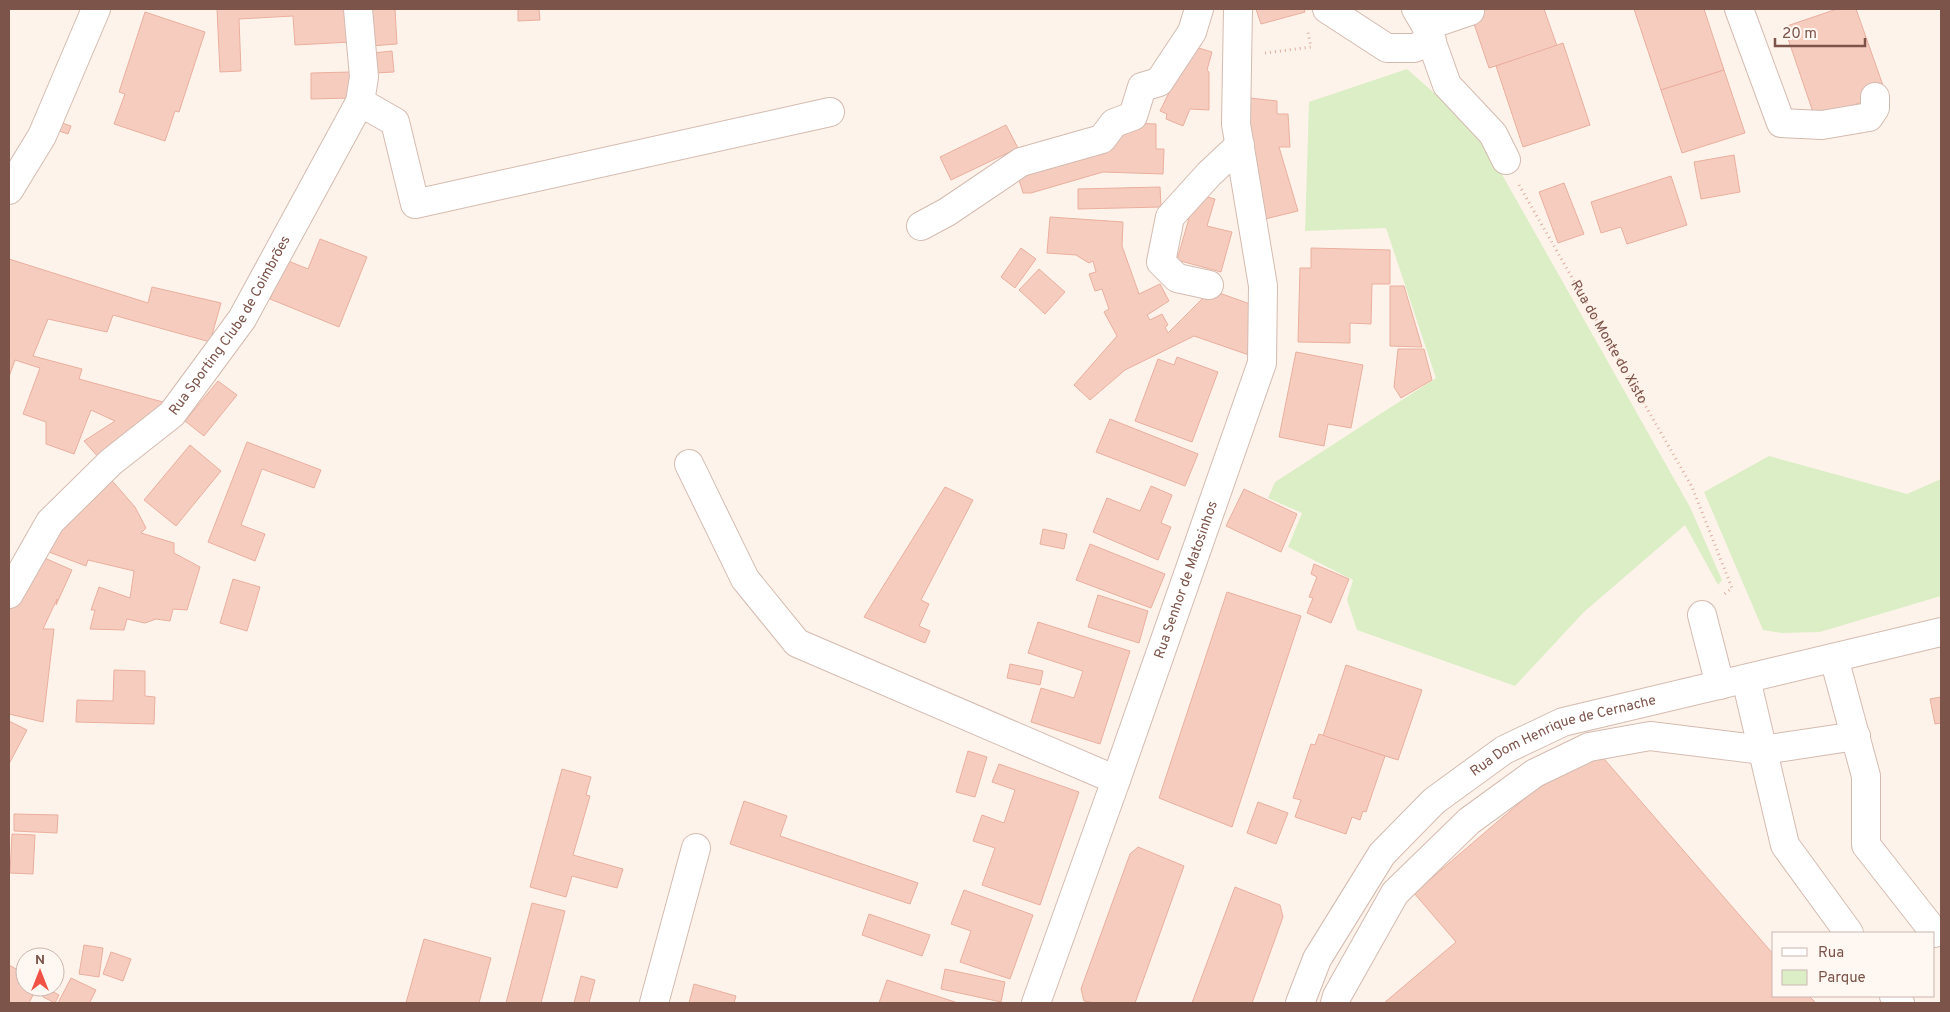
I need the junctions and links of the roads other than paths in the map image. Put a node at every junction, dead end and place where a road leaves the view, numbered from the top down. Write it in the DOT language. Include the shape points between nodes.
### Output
graph roads {
  1 [pos="96,9"];
  2 [pos="358,9"];
  3 [pos="1199,9"];
  4 [pos="1238,9"];
  5 [pos="1327,9"];
  6 [pos="1739,9"];
  7 [pos="1470,11"];
  8 [pos="1424,25"];
  9 [pos="1875,97"];
  10 [pos="360,102"];
  11 [pos="830,112"];
  12 [pos="1240,145"];
  13 [pos="1506,160"];
  14 [pos="9,190"];
  15 [pos="921,226"];
  16 [pos="1209,285"];
  17 [pos="689,464"];
  18 [pos="9,594"];
  19 [pos="1702,615"];
  20 [pos="1941,632"];
  21 [pos="1834,658"];
  22 [pos="1746,679"];
  23 [pos="1720,685"];
  24 [pos="1856,736"];
  25 [pos="1763,750"];
  26 [pos="1116,780"];
  27 [pos="696,848"];
  28 [pos="1848,932"];
  29 [pos="1934,932"];
  30 [pos="654,1003"];
  31 [pos="1036,1003"];
  32 [pos="1300,1003"];
  33 [pos="1335,1003"];
  1 -- 14 [label="street" via="42,136"];
  2 -- 10 [label="street, Rua Sporting Clube de Coimbrões" via="364,77"];
  3 -- 15 [label="street" via="1192,32 1158,82 1142,87 1133,116 1114,123 1102,139 1022,162"];
  4 -- 12 [label="street, Rua Senhor de Matosinhos" via="1236,124"];
  5 -- 8 [label="street" via="1387,48 1414,48"];
  6 -- 9 [label="street" via="1781,123 1822,126 1869,116 1876,108"];
  7 -- 8 [label="street"];
  8 -- 13 [label="street" via="1447,85 1492,134"];
  10 -- 11 [label="street" via="395,122 414,204"];
  10 -- 18 [label="street, Rua Sporting Clube de Coimbrões" via="242,319 172,414 111,462 50,522"];
  12 -- 16 [label="street" via="1170,217 1161,262 1177,278"];
  12 -- 26 [label="street, Rua Senhor de Matosinhos" via="1263,286 1262,364"];
  17 -- 26 [label="street" via="745,579 797,643"];
  19 -- 23 [label="street"];
  20 -- 21 [label="street, Rua Dom Henrique de Cernache"];
  21 -- 22 [label="street, Rua Dom Henrique de Cernache"];
  21 -- 24 [label="street"];
  22 -- 23 [label="street, Rua Dom Henrique de Cernache"];
  22 -- 25 [label="street"];
  23 -- 32 [label="street, Rua Dom Henrique de Cernache" via="1563,722 1504,750 1434,801 1382,854 1317,958"];
  24 -- 25 [label="street"];
  24 -- 29 [label="street" via="1866,776 1866,844"];
  25 -- 28 [label="street" via="1785,844"];
  25 -- 33 [label="street" via="1650,736 1588,747 1535,773 1469,821 1395,893"];
  26 -- 31 [label="street, Rua Senhor de Matosinhos"];
  27 -- 30 [label="street"];
}
